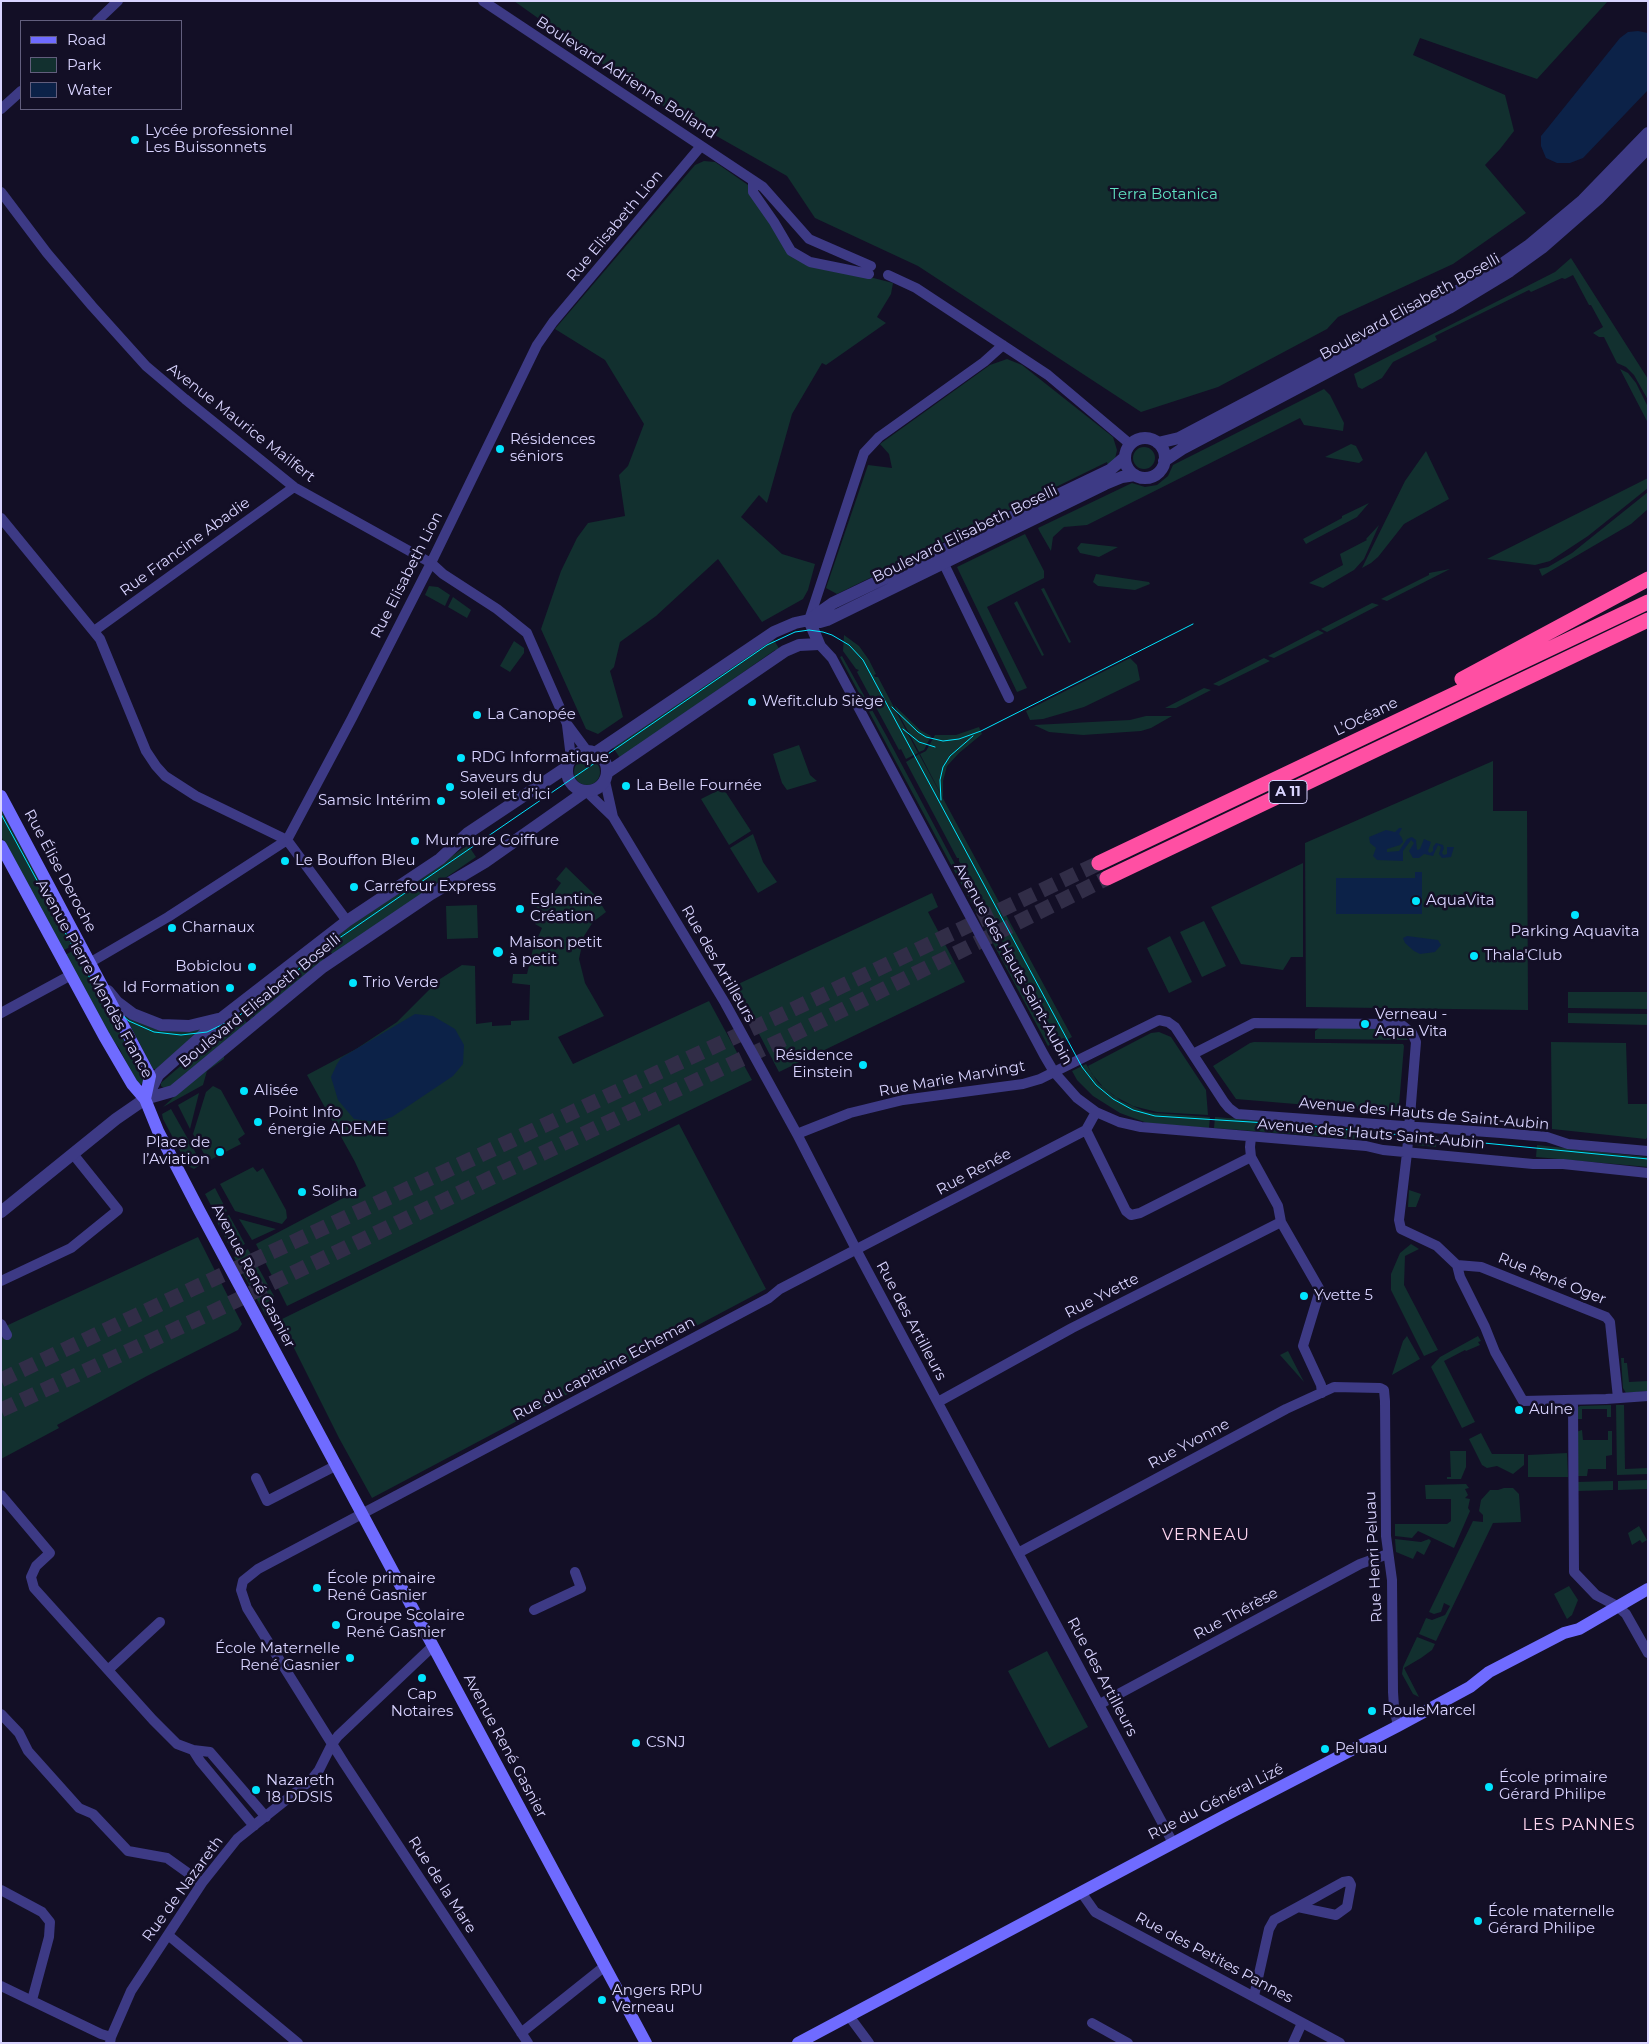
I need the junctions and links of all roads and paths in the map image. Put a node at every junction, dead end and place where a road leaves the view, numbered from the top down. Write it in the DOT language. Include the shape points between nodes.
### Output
graph roads {
  1 [pos="118,1"];
  2 [pos="483,1"];
  3 [pos="98,20"];
  4 [pos="20,92"];
  5 [pos="1,110"];
  6 [pos="1648,133"];
  7 [pos="701,146"];
  8 [pos="1648,148"];
  9 [pos="753,180"];
  10 [pos="1,192"];
  11 [pos="888,275"];
  12 [pos="1003,345"];
  13 [pos="1158,443"];
  14 [pos="1130,444"];
  15 [pos="1125,457"];
  16 [pos="1164,461"];
  17 [pos="1135,475"];
  18 [pos="294,487"];
  19 [pos="1,518"];
  20 [pos="940,557"];
  21 [pos="431,563"];
  22 [pos="1648,579"];
  23 [pos="1648,602"];
  24 [pos="809,620"];
  25 [pos="1648,620"];
  26 [pos="94,631"];
  27 [pos="1648,631"];
  28 [pos="1620,633"];
  29 [pos="819,644"];
  30 [pos="1009,698"];
  31 [pos="1402,719"];
  32 [pos="567,724"];
  33 [pos="591,752"];
  34 [pos="569,763"];
  35 [pos="606,777"];
  36 [pos="586,791"];
  37 [pos="1,796"];
  38 [pos="614,817"];
  39 [pos="287,840"];
  40 [pos="1,846"];
  41 [pos="1099,864"];
  42 [pos="1107,878"];
  43 [pos="347,921"];
  44 [pos="90,962"];
  45 [pos="72,976"];
  46 [pos="104,988"];
  47 [pos="1,1013"];
  48 [pos="223,1017"];
  49 [pos="1193,1054"];
  50 [pos="1054,1072"];
  51 [pos="145,1099"];
  52 [pos="1096,1112"];
  53 [pos="1409,1126"];
  54 [pos="1086,1130"];
  55 [pos="797,1134"];
  56 [pos="1251,1137"];
  57 [pos="1648,1151"];
  58 [pos="1407,1153"];
  59 [pos="73,1154"];
  60 [pos="1251,1157"];
  61 [pos="1648,1173"];
  62 [pos="1,1212"];
  63 [pos="1281,1222"];
  64 [pos="857,1250"];
  65 [pos="1457,1265"];
  66 [pos="1,1281"];
  67 [pos="1,1324"];
  68 [pos="7,1335"];
  69 [pos="1380,1388"];
  70 [pos="1322,1394"];
  71 [pos="1648,1396"];
  72 [pos="1618,1398"];
  73 [pos="1573,1400"];
  74 [pos="938,1402"];
  75 [pos="337,1465"];
  76 [pos="256,1478"];
  77 [pos="1,1495"];
  78 [pos="363,1513"];
  79 [pos="1018,1553"];
  80 [pos="1388,1554"];
  81 [pos="574,1572"];
  82 [pos="1648,1589"];
  83 [pos="1617,1606"];
  84 [pos="534,1610"];
  85 [pos="160,1622"];
  86 [pos="433,1646"];
  87 [pos="1648,1653"];
  88 [pos="108,1670"];
  89 [pos="1100,1704"];
  90 [pos="1,1714"];
  91 [pos="1398,1726"];
  92 [pos="332,1744"];
  93 [pos="193,1750"];
  94 [pos="266,1817"];
  95 [pos="254,1826"];
  96 [pos="1173,1843"];
  97 [pos="202,1883"];
  98 [pos="1,1890"];
  99 [pos="1081,1892"];
  100 [pos="1298,1907"];
  101 [pos="168,1934"];
  102 [pos="605,1966"];
  103 [pos="1,1986"];
  104 [pos="1254,1996"];
  105 [pos="32,2000"];
  106 [pos="849,2016"];
  107 [pos="1092,2023"];
  108 [pos="1302,2023"];
  109 [pos="521,2033"];
  110 [pos="110,2040"];
  111 [pos="298,2043"];
  112 [pos="528,2043"];
  113 [pos="646,2043"];
  114 [pos="798,2043"];
  115 [pos="868,2043"];
  116 [pos="1128,2043"];
  117 [pos="1293,2043"];
  118 [pos="1340,2043"];
  1 -- 3 [label="street"];
  2 -- 7 [label="street, Boulevard Adrienne Bolland"];
  4 -- 5 [label="street"];
  6 -- 13 [label="street" via="1583,200 1528,246 1482,278 1179,438"];
  7 -- 9 [label="street, Boulevard Adrienne Bolland"];
  7 -- 21 [label="street, Rue Elisabeth Lion" via="537,345"];
  8 -- 16 [label="street, Boulevard Elisabeth Boselli" via="1598,199 1510,271 1449,308"];
  9 -- 9 [label="street, Boulevard Adrienne Bolland" via="809,238 870,270 810,262 791,251 753,192"];
  10 -- 18 [label="street, Avenue Maurice Mailfert" via="47,253 146,366"];
  11 -- 12 [label="street" via="916,288"];
  12 -- 14 [label="street" via="1048,376"];
  12 -- 24 [label="street" via="880,437 864,453"];
  13 -- 14 [label="street" via="1144,439"];
  13 -- 16 [label="street" via="1164,452"];
  14 -- 15 [label="street"];
  15 -- 17 [label="street" via="1128,468"];
  15 -- 20 [label="street, Boulevard Elisabeth Boselli" via="1110,470"];
  16 -- 17 [label="street" via="1161,470 1153,476"];
  17 -- 20 [label="street, Boulevard Elisabeth Boselli" via="1105,484"];
  18 -- 21 [label="street, Avenue Maurice Mailfert"];
  18 -- 26 [label="street, Rue Francine Abadie"];
  19 -- 26 [label="street"];
  20 -- 24 [label="street, Boulevard Elisabeth Boselli" via="826,620"];
  20 -- 30 [label="street"];
  21 -- 32 [label="street, Avenue Maurice Mailfert" via="527,633"];
  21 -- 39 [label="street, Rue Elisabeth Lion"];
  22 -- 31 [label="highway" via="1417,702"];
  23 -- 31 [label="highway, L’Océane / A 11"];
  24 -- 29 [label="street"];
  24 -- 33 [label="street, Boulevard Elisabeth Boselli" via="774,632"];
  25 -- 28 [label="highway, A 11"];
  26 -- 39 [label="street" via="146,751 165,776 196,796"];
  27 -- 28 [label="highway"];
  28 -- 42 [label="highway, A 11"];
  29 -- 35 [label="street" via="799,645 785,651"];
  29 -- 50 [label="street, Avenue des Hauts Saint-Aubin" via="832,658"];
  31 -- 41 [label="highway, L’Océane / A 11"];
  32 -- 33 [label="street, Avenue Maurice Mailfert"];
  32 -- 34 [label="street, Avenue Maurice Mailfert"];
  33 -- 34 [label="street" via="578,753"];
  33 -- 35 [label="street" via="606,763"];
  34 -- 36 [label="street" via="567,776 578,789"];
  34 -- 43 [label="street, Boulevard Elisabeth Boselli" via="468,833 440,859"];
  35 -- 36 [label="street" via="598,788"];
  35 -- 38 [label="street, Rue des Artilleurs"];
  36 -- 38 [label="street, Rue des Artilleurs"];
  36 -- 51 [label="street, Boulevard Elisabeth Boselli" via="485,862 430,894 323,968 173,1091"];
  37 -- 44 [label="main road, Rue Élise Deroche"];
  38 -- 55 [label="street, Rue des Artilleurs" via="725,1003"];
  39 -- 43 [label="street"];
  39 -- 44 [label="street, Rue Elisabeth Lion" via="168,917"];
  40 -- 45 [label="main road, Avenue Pierre Mendès France"];
  43 -- 48 [label="street, Boulevard Elisabeth Boselli"];
  44 -- 46 [label="main road, Avenue Pierre Mendès France"];
  45 -- 47 [label="street"];
  45 -- 51 [label="main road, Avenue Pierre Mendès France" via="132,1084"];
  46 -- 48 [label="street, Boulevard Elisabeth Boselli" via="133,1014 161,1024 189,1026"];
  46 -- 51 [label="main road, Avenue Pierre Mendès France" via="150,1076"];
  48 -- 51 [label="street, Boulevard Elisabeth Boselli" via="158,1075"];
  49 -- 50 [label="street, Rue Marie Marvingt" via="1175,1027 1160,1020"];
  49 -- 53 [label="street, Avenue des Hauts de Saint-Aubin" via="1229,1108 1237,1114"];
  49 -- 53 [label="street" via="1254,1023 1403,1026 1412,1033 1416,1042"];
  50 -- 52 [label="street, Avenue des Hauts Saint-Aubin" via="1077,1098"];
  50 -- 55 [label="street, Rue Marie Marvingt" via="1024,1084 894,1102 850,1113"];
  51 -- 59 [label="street"];
  51 -- 75 [label="main road, Avenue René Gasnier" via="173,1161"];
  52 -- 54 [label="street"];
  52 -- 56 [label="street, Avenue des Hauts Saint-Aubin" via="1141,1127"];
  53 -- 57 [label="street, Avenue des Hauts de Saint-Aubin"];
  53 -- 58 [label="street"];
  54 -- 60 [label="street" via="1126,1211 1131,1215"];
  54 -- 64 [label="street, Rue Renée"];
  55 -- 64 [label="street, Rue des Artilleurs"];
  56 -- 58 [label="street, Avenue des Hauts Saint-Aubin" via="1366,1146"];
  56 -- 60 [label="street"];
  58 -- 61 [label="street, Avenue des Hauts Saint-Aubin"];
  58 -- 65 [label="street" via="1401,1229 1437,1246"];
  59 -- 62 [label="street"];
  59 -- 66 [label="street" via="118,1210 72,1248"];
  60 -- 63 [label="street" via="1278,1206"];
  63 -- 70 [label="street" via="1320,1290 1303,1346"];
  63 -- 74 [label="street, Rue Yvette" via="1080,1324"];
  64 -- 74 [label="street, Rue des Artilleurs"];
  64 -- 78 [label="street, Rue du capitaine Echeman"];
  65 -- 72 [label="street, Rue René Oger" via="1480,1267 1606,1317 1610,1322"];
  65 -- 73 [label="street" via="1495,1352 1520,1398 1527,1402"];
  67 -- 68 [label="street"];
  69 -- 70 [label="street, Rue Yvonne" via="1334,1387"];
  69 -- 80 [label="street, Rue Henri Peluau" via="1384,1390 1385,1401"];
  70 -- 79 [label="street, Rue Yvonne" via="1262,1422"];
  71 -- 72 [label="street"];
  72 -- 73 [label="street"];
  73 -- 83 [label="street" via="1574,1572 1596,1595"];
  74 -- 79 [label="street, Rue des Artilleurs"];
  75 -- 76 [label="street" via="267,1501"];
  75 -- 78 [label="main road, Avenue René Gasnier"];
  77 -- 88 [label="street" via="50,1553 33,1571 34,1588"];
  78 -- 86 [label="main road, Avenue René Gasnier"];
  78 -- 92 [label="street, Rue du capitaine Echeman" via="258,1569 243,1581 241,1590 247,1608"];
  79 -- 89 [label="street, Rue des Artilleurs"];
  80 -- 89 [label="street, Rue Thérèse" via="1360,1564"];
  80 -- 91 [label="street, Rue Henri Peluau" via="1392,1580 1394,1707"];
  81 -- 84 [label="street" via="581,1588"];
  82 -- 83 [label="main road, Rue du Général Lizé"];
  83 -- 87 [label="street"];
  83 -- 91 [label="main road, Rue du Général Lizé" via="1489,1672 1470,1687"];
  85 -- 88 [label="street"];
  86 -- 92 [label="street, Rue de Nazareth"];
  86 -- 102 [label="main road, Avenue René Gasnier"];
  88 -- 93 [label="street" via="177,1744"];
  89 -- 96 [label="street, Rue des Artilleurs"];
  90 -- 97 [label="street" via="19,1733 28,1751 79,1808 93,1814 128,1851 167,1858"];
  91 -- 96 [label="main road, Rue du Général Lizé"];
  92 -- 94 [label="street, Rue de Nazareth" via="310,1780"];
  92 -- 109 [label="street, Rue de la Mare"];
  93 -- 94 [label="street" via="210,1752"];
  93 -- 95 [label="street"];
  94 -- 95 [label="street, Rue de Nazareth"];
  95 -- 97 [label="street, Rue de Nazareth" via="237,1839"];
  96 -- 99 [label="main road, Rue du Général Lizé"];
  97 -- 101 [label="street, Rue de Nazareth"];
  98 -- 105 [label="street" via="42,1912 50,1922"];
  99 -- 104 [label="street, Rue des Petites Pannes" via="1095,1912"];
  99 -- 106 [label="main road, Rue du Général Lizé"];
  100 -- 100 [label="street" via="1343,1882 1351,1884 1347,1907 1336,1914"];
  100 -- 104 [label="street" via="1274,1920 1269,1929"];
  101 -- 110 [label="street, Rue de Nazareth" via="131,1991"];
  101 -- 111 [label="street"];
  102 -- 109 [label="street"];
  102 -- 113 [label="main road, Avenue René Gasnier"];
  103 -- 105 [label="street"];
  104 -- 108 [label="street, Rue des Petites Pannes"];
  105 -- 110 [label="street"];
  106 -- 114 [label="main road, Rue du Général Lizé"];
  106 -- 115 [label="street"];
  107 -- 116 [label="street"];
  108 -- 117 [label="street"];
  108 -- 118 [label="street, Rue des Petites Pannes"];
  109 -- 112 [label="street, Rue de la Mare"];
}
